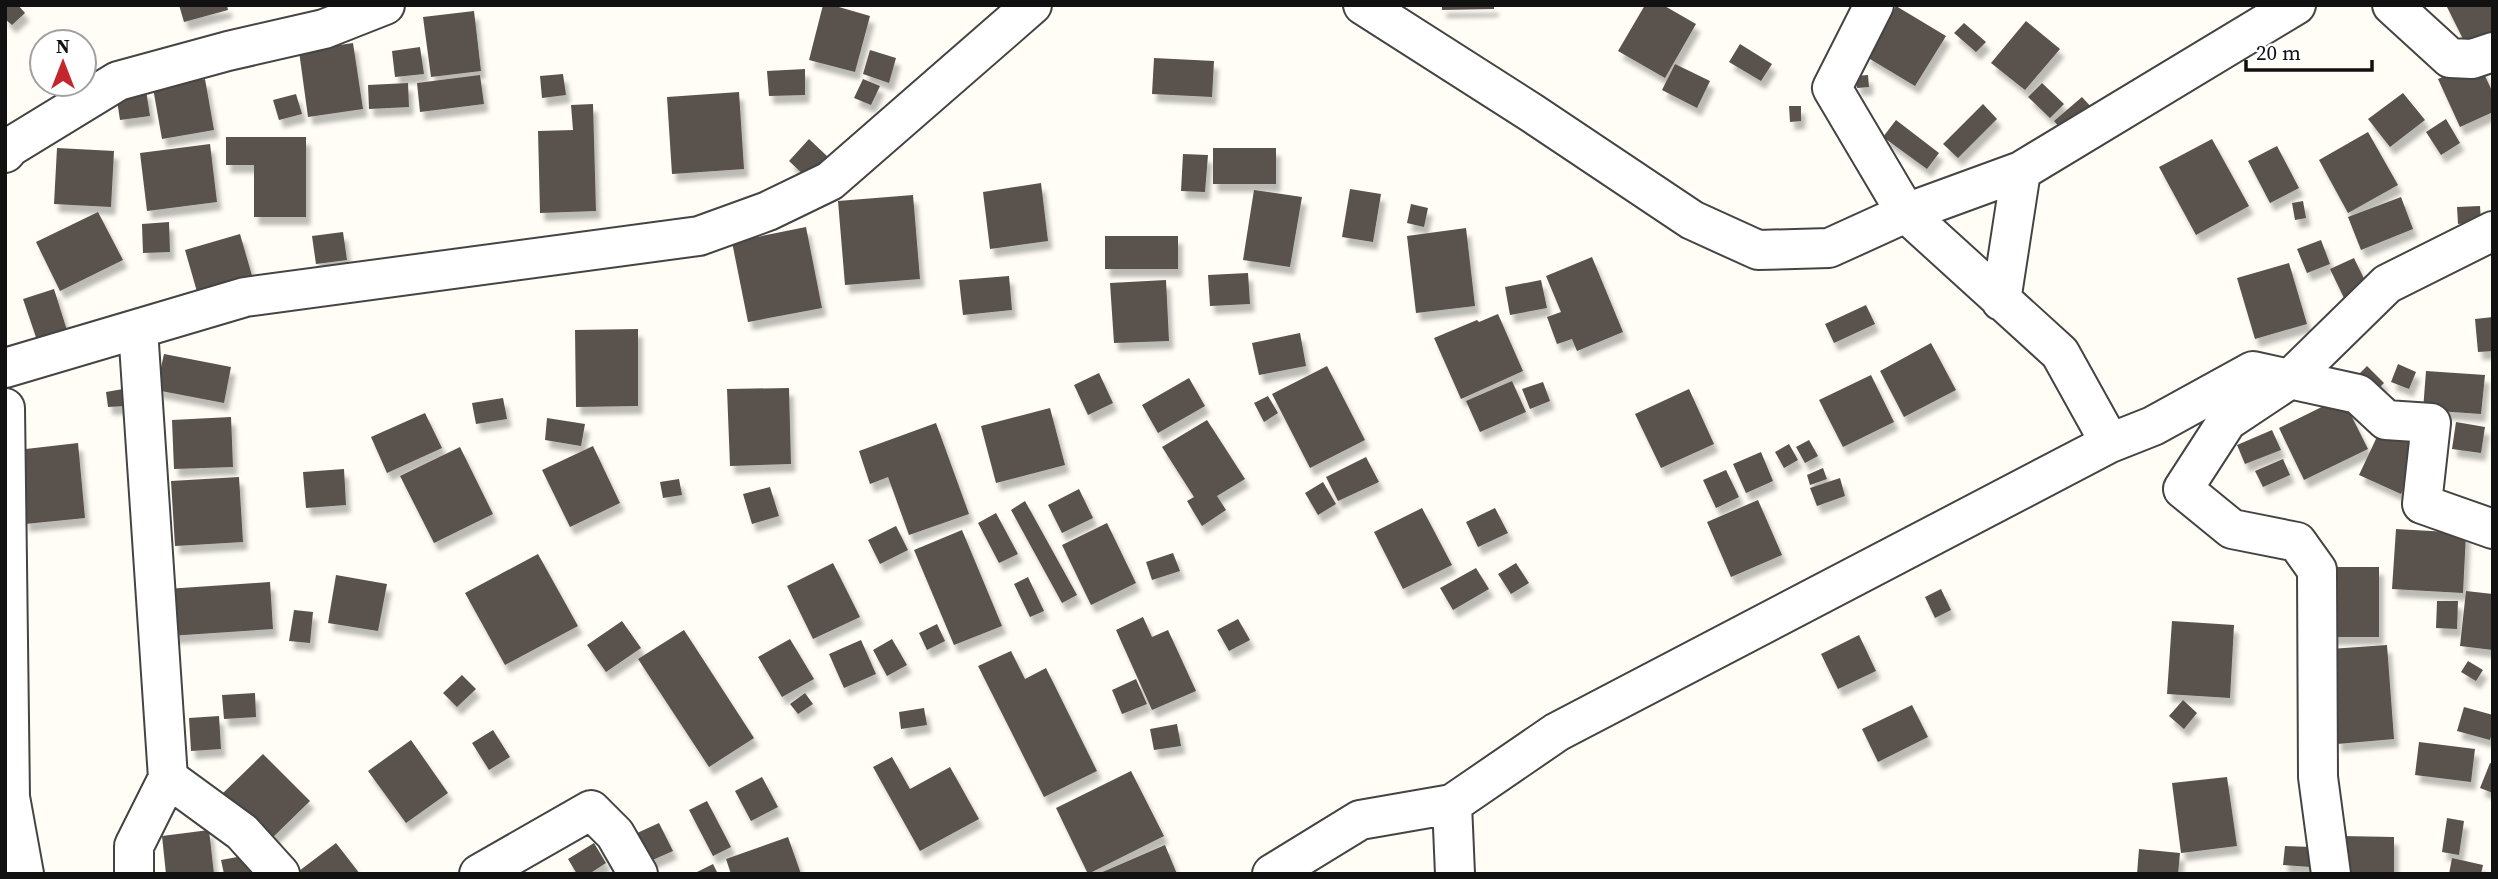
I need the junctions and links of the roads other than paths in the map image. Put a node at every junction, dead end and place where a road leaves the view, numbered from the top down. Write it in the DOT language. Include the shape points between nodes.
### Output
graph roads {
  1 [pos="385,5"];
  2 [pos="1032,5"];
  3 [pos="1363,5"];
  4 [pos="1874,5"];
  5 [pos="2296,5"];
  6 [pos="2392,5"];
  7 [pos="2493,52"];
  8 [pos="5,152"];
  9 [pos="2021,172"];
  10 [pos="1906,214"];
  11 [pos="2493,230"];
  12 [pos="2001,301"];
  13 [pos="138,329"];
  14 [pos="5,368"];
  15 [pos="2290,379"];
  16 [pos="5,408"];
  17 [pos="2110,443"];
  18 [pos="2493,529"];
  19 [pos="168,778"];
  20 [pos="1451,804"];
  21 [pos="24,874"];
  22 [pos="134,874"];
  23 [pos="280,874"];
  24 [pos="479,874"];
  25 [pos="638,874"];
  26 [pos="1272,874"];
  27 [pos="1455,874"];
  28 [pos="2331,874"];
  1 -- 8 [label="street" via="324,29 118,81"];
  2 -- 13 [label="street" via="830,181 768,211 699,236 245,297"];
  3 -- 10 [label="street" via="1692,220 1758,250 1829,248"];
  4 -- 10 [label="street" via="1832,88"];
  5 -- 9 [label="street"];
  6 -- 7 [label="street" via="2450,58 2472,59"];
  9 -- 10 [label="street"];
  9 -- 12 [label="street"];
  10 -- 12 [label="street"];
  11 -- 15 [label="street" via="2387,284"];
  12 -- 17 [label="street" via="2060,353"];
  13 -- 14 [label="street"];
  13 -- 19 [label="street"];
  15 -- 17 [label="street" via="2253,371 2153,426"];
  15 -- 18 [label="street" via="2358,394 2386,420 2431,423 2422,504"];
  15 -- 28 [label="street" via="2227,421 2183,489 2232,529 2297,542 2317,570 2318,777"];
  16 -- 21 [label="street" via="10,797"];
  17 -- 20 [label="street" via="1557,732"];
  19 -- 22 [label="street" via="134,846"];
  19 -- 23 [label="street" via="243,832"];
  20 -- 26 [label="street" via="1360,820"];
  20 -- 27 [label="street"];
  24 -- 25 [label="street" via="591,810 615,834"];
}
